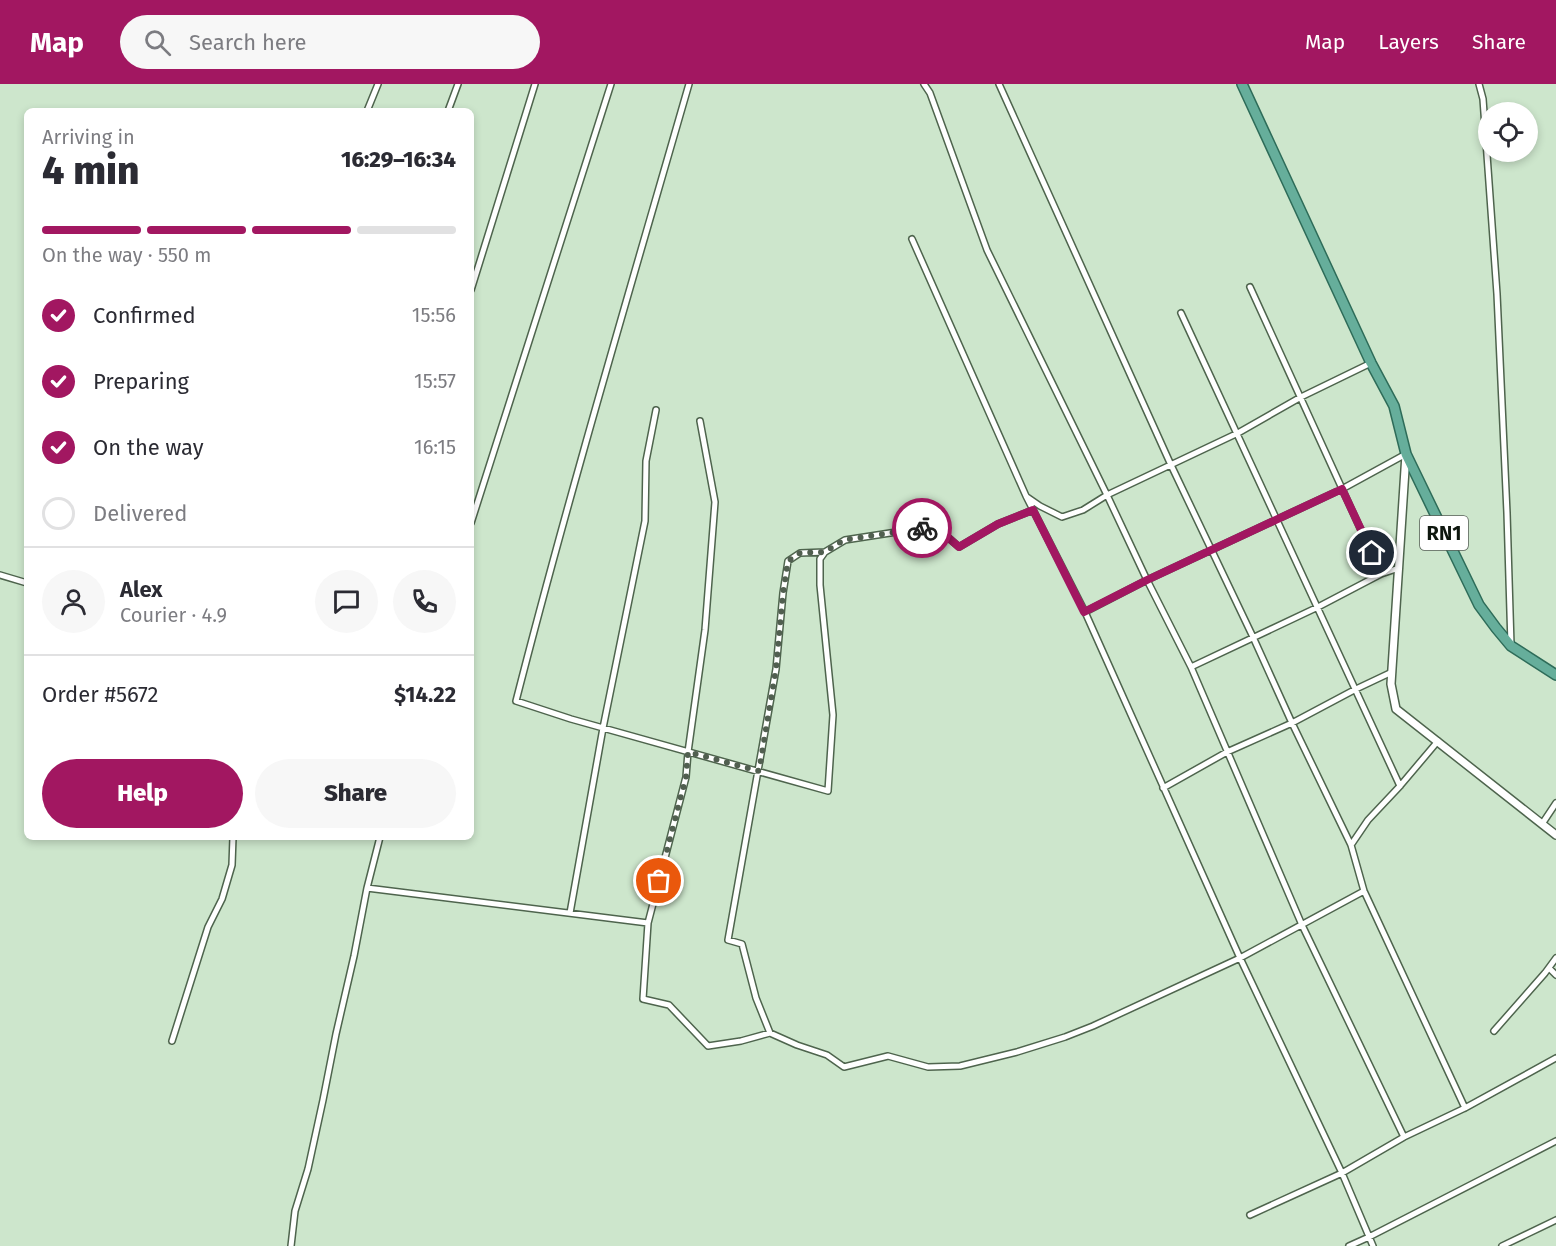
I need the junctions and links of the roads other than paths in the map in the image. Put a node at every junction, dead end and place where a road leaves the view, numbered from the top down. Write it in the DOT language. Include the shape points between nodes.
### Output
graph roads {
  1 [pos="378,84"];
  2 [pos="458,84"];
  3 [pos="535,84"];
  4 [pos="611,84"];
  5 [pos="690,84"];
  6 [pos="924,84"];
  7 [pos="999,84"];
  8 [pos="1242,84"];
  9 [pos="1479,84"];
  10 [pos="368,108"];
  11 [pos="449,108"];
  12 [pos="912,239"];
  13 [pos="474,280"];
  14 [pos="1250,287"];
  15 [pos="1181,313"];
  16 [pos="1371,363"];
  17 [pos="1301,397"];
  18 [pos="656,410"];
  19 [pos="700,421"];
  20 [pos="1238,433"];
  21 [pos="1406,454"];
  22 [pos="1171,465"];
  23 [pos="1342,489"];
  24 [pos="1107,495"];
  25 [pos="1026,496"];
  26 [pos="1033,510"];
  27 [pos="474,514"];
  28 [pos="1277,520"];
  29 [pos="1211,550"];
  30 [pos="825,552"];
  31 [pos="1399,568"];
  32 [pos="1381,574"];
  33 [pos="0,575"];
  34 [pos="1147,580"];
  35 [pos="24,582"];
  36 [pos="1318,607"];
  37 [pos="1084,612"];
  38 [pos="1253,637"];
  39 [pos="1511,646"];
  40 [pos="1191,667"];
  41 [pos="1392,672"];
  42 [pos="1556,675"];
  43 [pos="1356,689"];
  44 [pos="1292,723"];
  45 [pos="603,728"];
  46 [pos="1438,741"];
  47 [pos="688,752"];
  48 [pos="1227,752"];
  49 [pos="759,771"];
  50 [pos="1400,786"];
  51 [pos="1163,788"];
  52 [pos="1556,804"];
  53 [pos="1542,824"];
  54 [pos="1556,835"];
  55 [pos="233,840"];
  56 [pos="379,840"];
  57 [pos="1351,845"];
  58 [pos="367,888"];
  59 [pos="1364,891"];
  60 [pos="570,913"];
  61 [pos="648,923"];
  62 [pos="1302,926"];
  63 [pos="1240,958"];
  64 [pos="1556,958"];
  65 [pos="1549,968"];
  66 [pos="1556,975"];
  67 [pos="1494,1031"];
  68 [pos="770,1033"];
  69 [pos="172,1041"];
  70 [pos="1556,1058"];
  71 [pos="1465,1108"];
  72 [pos="1404,1137"];
  73 [pos="1556,1141"];
  74 [pos="1342,1173"];
  75 [pos="1250,1215"];
  76 [pos="1556,1220"];
  77 [pos="1369,1237"];
  78 [pos="291,1246"];
  79 [pos="1349,1246"];
  80 [pos="1372,1246"];
  81 [pos="1502,1246"];
  1 -- 10 [label="street"];
  2 -- 11 [label="street"];
  3 -- 13 [label="street"];
  4 -- 27 [label="street"];
  5 -- 45 [label="street" via="600,389 516,701"];
  6 -- 24 [label="street" via="987,250"];
  7 -- 22 [label="street"];
  8 -- 16 [label="highway, RN1"];
  9 -- 39 [label="street" via="1496,272"];
  12 -- 25 [label="street"];
  14 -- 17 [label="street"];
  15 -- 20 [label="street"];
  16 -- 17 [label="street"];
  16 -- 21 [label="highway, RN1" via="1394,406"];
  17 -- 20 [label="street"];
  17 -- 23 [label="street"];
  18 -- 45 [label="street" via="646,461 645,521"];
  19 -- 47 [label="street" via="715,502 705,630"];
  20 -- 22 [label="street"];
  20 -- 28 [label="street"];
  21 -- 23 [label="street"];
  21 -- 31 [label="street"];
  21 -- 39 [label="highway, RN1" via="1479,605"];
  22 -- 24 [label="street"];
  22 -- 29 [label="street"];
  23 -- 28 [label="street"];
  23 -- 32 [label="street"];
  24 -- 25 [label="street" via="1062,517"];
  24 -- 34 [label="street"];
  25 -- 26 [label="street"];
  26 -- 30 [label="street" via="998,524 959,547 935,526 844,540"];
  26 -- 37 [label="street"];
  28 -- 29 [label="street"];
  28 -- 36 [label="street"];
  29 -- 34 [label="street"];
  29 -- 38 [label="street"];
  30 -- 49 [label="street" via="800,553 788,561"];
  30 -- 49 [label="street" via="820,559 820,585 833,715 828,791"];
  31 -- 32 [label="street"];
  31 -- 41 [label="street"];
  32 -- 36 [label="street"];
  33 -- 35 [label="street"];
  34 -- 37 [label="street"];
  34 -- 40 [label="street"];
  36 -- 38 [label="street"];
  36 -- 43 [label="street"];
  37 -- 51 [label="street"];
  38 -- 40 [label="street"];
  38 -- 44 [label="street"];
  39 -- 42 [label="highway, RN1"];
  40 -- 48 [label="street"];
  41 -- 43 [label="street"];
  41 -- 46 [label="street" via="1396,709"];
  43 -- 44 [label="street"];
  43 -- 50 [label="street"];
  44 -- 48 [label="street"];
  44 -- 57 [label="street"];
  45 -- 47 [label="street"];
  45 -- 60 [label="street"];
  46 -- 50 [label="street"];
  46 -- 53 [label="street"];
  47 -- 49 [label="street"];
  47 -- 61 [label="street" via="686,777"];
  48 -- 51 [label="street"];
  48 -- 62 [label="street"];
  49 -- 68 [label="street" via="728,940 742,944"];
  50 -- 57 [label="street"];
  51 -- 63 [label="street"];
  52 -- 53 [label="street"];
  53 -- 54 [label="street"];
  55 -- 69 [label="street" via="232,865 222,899 207,927"];
  56 -- 58 [label="street"];
  57 -- 59 [label="street"];
  58 -- 60 [label="street"];
  58 -- 78 [label="street" via="308,1169 295,1211"];
  59 -- 62 [label="street"];
  59 -- 71 [label="street"];
  60 -- 61 [label="street"];
  61 -- 68 [label="street" via="643,999 669,1005 708,1046"];
  62 -- 63 [label="street"];
  62 -- 72 [label="street"];
  63 -- 68 [label="street" via="1065,1037 960,1066 928,1067 888,1056 844,1067 827,1055"];
  63 -- 74 [label="street"];
  64 -- 65 [label="street"];
  65 -- 66 [label="street"];
  65 -- 67 [label="street"];
  70 -- 71 [label="street"];
  71 -- 72 [label="street"];
  72 -- 74 [label="street"];
  73 -- 77 [label="street"];
  74 -- 75 [label="street"];
  74 -- 77 [label="street"];
  76 -- 81 [label="street"];
  77 -- 79 [label="street"];
  77 -- 80 [label="street"];
}
